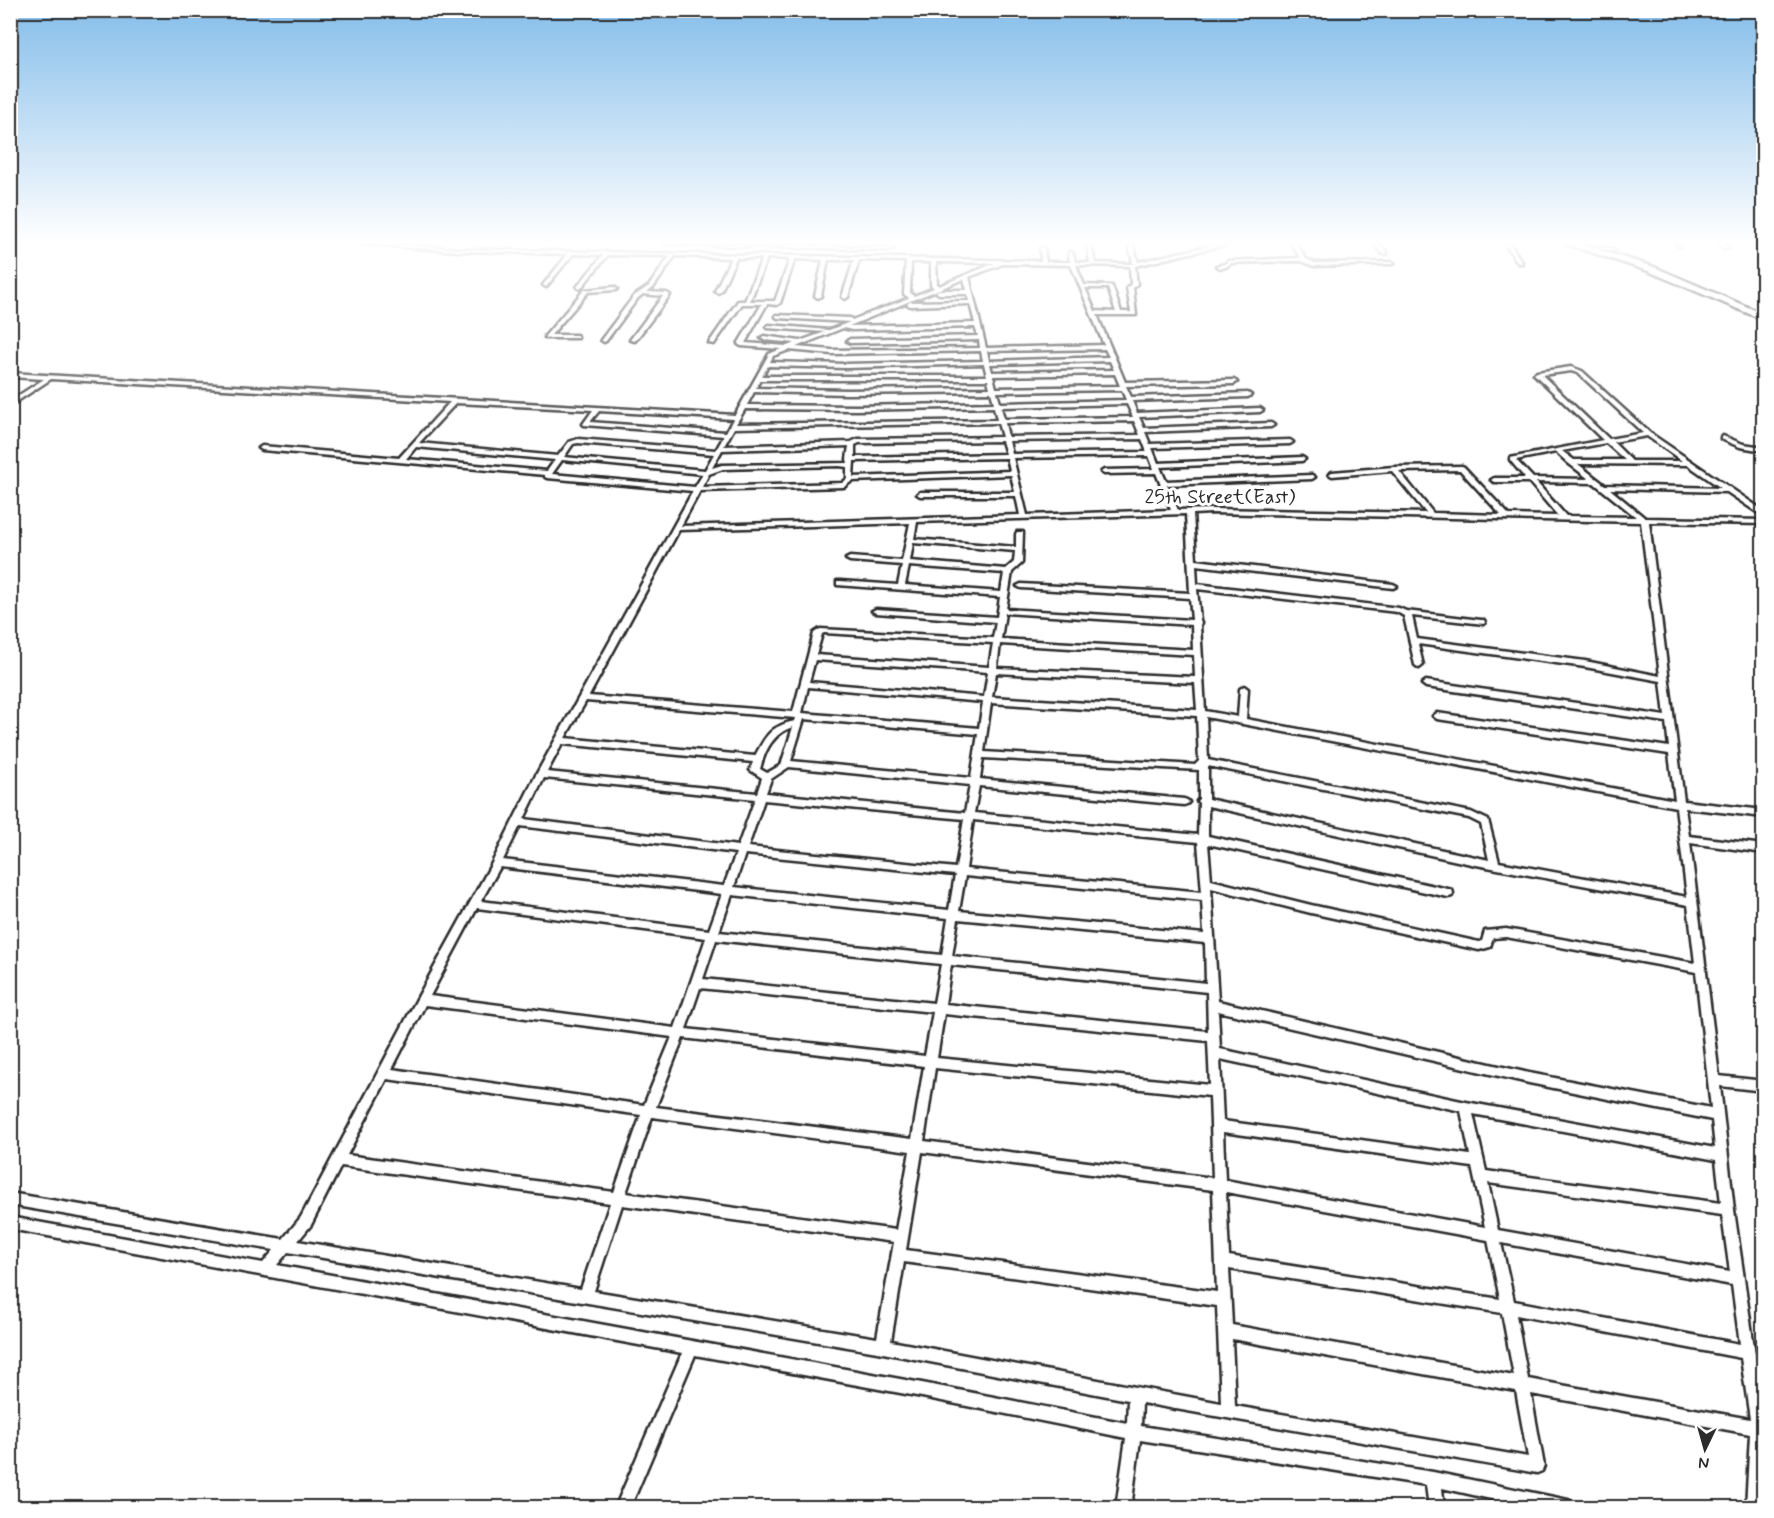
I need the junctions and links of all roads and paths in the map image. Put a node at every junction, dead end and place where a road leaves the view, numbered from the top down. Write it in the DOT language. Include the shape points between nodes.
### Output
graph roads {
  1 [pos="1093,314"];
  2 [pos="566,315"];
  3 [pos="623,315"];
  4 [pos="652,315"];
  5 [pos="731,315"];
  6 [pos="758,315"];
  7 [pos="871,315"];
  8 [pos="975,315"];
  9 [pos="778,316"];
  10 [pos="856,320"];
  11 [pos="978,325"];
  12 [pos="841,326"];
  13 [pos="769,327"];
  14 [pos="829,330"];
  15 [pos="576,338"];
  16 [pos="764,338"];
  17 [pos="980,338"];
  18 [pos="604,340"];
  19 [pos="633,340"];
  20 [pos="850,341"];
  21 [pos="801,342"];
  22 [pos="712,343"];
  23 [pos="1107,347"];
  24 [pos="785,348"];
  25 [pos="983,348"];
  26 [pos="1112,359"];
  27 [pos="987,362"];
  28 [pos="768,364"];
  29 [pos="1117,372"];
  30 [pos="10,375"];
  31 [pos="990,376"];
  32 [pos="50,377"];
  33 [pos="759,378"];
  34 [pos="1234,382"];
  35 [pos="1123,386"];
  36 [pos="752,390"];
  37 [pos="993,390"];
  38 [pos="1248,395"];
  39 [pos="455,400"];
  40 [pos="1129,400"];
  41 [pos="10,404"];
  42 [pos="997,405"];
  43 [pos="743,407"];
  44 [pos="597,409"];
  45 [pos="1260,410"];
  46 [pos="738,417"];
  47 [pos="1136,417"];
  48 [pos="1000,421"];
  49 [pos="1271,425"];
  50 [pos="731,430"];
  51 [pos="1143,433"];
  52 [pos="1648,434"];
  53 [pos="1005,438"];
  54 [pos="1723,438"];
  55 [pos="1606,441"];
  56 [pos="1290,442"];
  57 [pos="852,444"];
  58 [pos="415,445"];
  59 [pos="1148,446"];
  60 [pos="262,448"];
  61 [pos="1764,448"];
  62 [pos="719,450"];
  63 [pos="1557,450"];
  64 [pos="1151,454"];
  65 [pos="1009,455"];
  66 [pos="560,458"];
  67 [pos="1302,459"];
  68 [pos="401,460"];
  69 [pos="850,462"];
  70 [pos="1570,462"];
  71 [pos="1630,462"];
  72 [pos="1689,463"];
  73 [pos="1157,468"];
  74 [pos="1394,470"];
  75 [pos="708,472"];
  76 [pos="1104,472"];
  77 [pos="549,473"];
  78 [pos="1013,473"];
  79 [pos="1332,474"];
  80 [pos="1312,477"];
  81 [pos="850,479"];
  82 [pos="1494,480"];
  83 [pos="1531,481"];
  84 [pos="1594,481"];
  85 [pos="1163,483"];
  86 [pos="1602,487"];
  87 [pos="698,489"];
  88 [pos="1727,489"];
  89 [pos="920,494"];
  90 [pos="1018,494"];
  91 [pos="1175,512"];
  92 [pos="1189,512"];
  93 [pos="1764,514"];
  94 [pos="1431,515"];
  95 [pos="1024,517"];
  96 [pos="1507,517"];
  97 [pos="1565,519"];
  98 [pos="914,521"];
  99 [pos="1645,521"];
  100 [pos="1764,522"];
  101 [pos="676,528"];
  102 [pos="1020,534"];
  103 [pos="910,541"];
  104 [pos="1019,549"];
  105 [pos="850,559"];
  106 [pos="1193,562"];
  107 [pos="906,563"];
  108 [pos="1008,571"];
  109 [pos="840,583"];
  110 [pos="1021,586"];
  111 [pos="1393,586"];
  112 [pos="901,587"];
  113 [pos="1195,591"];
  114 [pos="1005,595"];
  115 [pos="876,610"];
  116 [pos="1405,613"];
  117 [pos="1002,615"];
  118 [pos="1481,622"];
  119 [pos="1197,623"];
  120 [pos="997,641"];
  121 [pos="1414,641"];
  122 [pos="1198,653"];
  123 [pos="811,657"];
  124 [pos="1419,664"];
  125 [pos="993,670"];
  126 [pos="1663,679"];
  127 [pos="1198,680"];
  128 [pos="804,684"];
  129 [pos="1426,684"];
  130 [pos="1244,689"];
  131 [pos="583,698"];
  132 [pos="988,700"];
  133 [pos="1200,713"];
  134 [pos="1437,716"];
  135 [pos="799,718"];
  136 [pos="1242,720"];
  137 [pos="1670,720"];
  138 [pos="983,731"];
  139 [pos="560,741"];
  140 [pos="1674,751"];
  141 [pos="980,755"];
  142 [pos="758,759"];
  143 [pos="1204,762"];
  144 [pos="786,764"];
  145 [pos="541,775"];
  146 [pos="766,777"];
  147 [pos="975,783"];
  148 [pos="761,796"];
  149 [pos="1202,801"];
  150 [pos="1184,802"];
  151 [pos="1680,804"];
  152 [pos="1764,814"];
  153 [pos="970,815"];
  154 [pos="518,822"];
  155 [pos="1684,838"];
  156 [pos="1203,839"];
  157 [pos="1764,849"];
  158 [pos="741,850"];
  159 [pos="497,863"];
  160 [pos="1495,864"];
  161 [pos="961,872"];
  162 [pos="1207,883"];
  163 [pos="727,892"];
  164 [pos="1448,893"];
  165 [pos="1208,897"];
  166 [pos="1691,902"];
  167 [pos="475,903"];
  168 [pos="954,916"];
  169 [pos="712,935"];
  170 [pos="1210,939"];
  171 [pos="947,960"];
  172 [pos="1700,968"];
  173 [pos="696,982"];
  174 [pos="1212,988"];
  175 [pos="422,1000"];
  176 [pos="1213,1005"];
  177 [pos="939,1009"];
  178 [pos="679,1033"];
  179 [pos="1214,1037"];
  180 [pos="1215,1053"];
  181 [pos="930,1062"];
  182 [pos="384,1073"];
  183 [pos="1713,1080"];
  184 [pos="1764,1086"];
  185 [pos="1216,1091"];
  186 [pos="1466,1107"];
  187 [pos="648,1111"];
  188 [pos="1717,1115"];
  189 [pos="1217,1126"];
  190 [pos="917,1146"];
  191 [pos="1722,1155"];
  192 [pos="338,1160"];
  193 [pos="1479,1169"];
  194 [pos="1221,1185"];
  195 [pos="619,1198"];
  196 [pos="10,1199"];
  197 [pos="1728,1210"];
  198 [pos="10,1223"];
  199 [pos="1493,1235"];
  200 [pos="901,1238"];
  201 [pos="288,1246"];
  202 [pos="898,1255"];
  203 [pos="1222,1261"];
  204 [pos="267,1269"];
  205 [pos="1738,1280"];
  206 [pos="586,1294"];
  207 [pos="1224,1300"];
  208 [pos="1508,1307"];
  209 [pos="1225,1331"];
  210 [pos="883,1346"];
  211 [pos="691,1348"];
  212 [pos="1747,1352"];
  213 [pos="1522,1386"];
  214 [pos="1135,1394"];
  215 [pos="1228,1412"];
  216 [pos="1758,1428"];
  217 [pos="1134,1432"];
  218 [pos="1433,1479"];
  219 [pos="622,1508"];
  220 [pos="1123,1508"];
  221 [pos="1437,1508"];
  222 [pos="1568,1508"];
  223 [pos="1754,1508"];
  1 -- 23 [label="street"];
  2 -- 15 [label="street" via="547,337"];
  3 -- 18 [label="street"];
  4 -- 19 [label="street"];
  5 -- 22 [label="street"];
  6 -- 24 [label="street" via="741,343"];
  7 -- 10 [label="street"];
  8 -- 11 [label="street"];
  9 -- 10 [label="street"];
  10 -- 12 [label="street"];
  11 -- 12 [label="street"];
  11 -- 17 [label="street"];
  12 -- 14 [label="street"];
  13 -- 14 [label="street"];
  14 -- 21 [label="street"];
  16 -- 21 [label="street"];
  17 -- 20 [label="street"];
  17 -- 25 [label="street"];
  21 -- 24 [label="street"];
  23 -- 25 [label="street"];
  23 -- 26 [label="street"];
  24 -- 25 [label="street" via="832,352"];
  24 -- 28 [label="street" via="771,355"];
  25 -- 27 [label="street"];
  26 -- 27 [label="street"];
  26 -- 29 [label="street"];
  27 -- 28 [label="street"];
  27 -- 31 [label="street"];
  28 -- 33 [label="street"];
  29 -- 31 [label="street"];
  29 -- 35 [label="street"];
  30 -- 32 [label="street"];
  31 -- 33 [label="street"];
  31 -- 37 [label="street"];
  32 -- 39 [label="street"];
  32 -- 41 [label="street"];
  33 -- 36 [label="street"];
  34 -- 35 [label="street"];
  35 -- 37 [label="street"];
  35 -- 40 [label="street"];
  36 -- 37 [label="street"];
  36 -- 43 [label="street"];
  37 -- 42 [label="street"];
  38 -- 40 [label="street"];
  39 -- 44 [label="street"];
  39 -- 58 [label="street"];
  40 -- 42 [label="street"];
  40 -- 47 [label="street"];
  42 -- 43 [label="street"];
  42 -- 48 [label="street"];
  43 -- 46 [label="street"];
  44 -- 46 [label="street"];
  44 -- 50 [label="street" via="586,424"];
  45 -- 47 [label="street"];
  46 -- 50 [label="street"];
  47 -- 48 [label="street"];
  47 -- 51 [label="street"];
  48 -- 50 [label="street"];
  48 -- 53 [label="street"];
  49 -- 51 [label="street"];
  50 -- 62 [label="street"];
  51 -- 53 [label="street"];
  51 -- 59 [label="street"];
  52 -- 55 [label="street"];
  52 -- 55 [label="street" via="1580,372 1571,369 1537,374"];
  52 -- 72 [label="street"];
  53 -- 57 [label="street"];
  53 -- 65 [label="street"];
  54 -- 61 [label="street" via="1742,446"];
  55 -- 63 [label="street"];
  55 -- 71 [label="street"];
  56 -- 59 [label="street"];
  57 -- 62 [label="street"];
  57 -- 69 [label="street"];
  58 -- 66 [label="street"];
  58 -- 68 [label="street"];
  59 -- 64 [label="street"];
  60 -- 68 [label="street"];
  62 -- 66 [label="street" via="578,441 571,443"];
  62 -- 75 [label="street"];
  63 -- 70 [label="street"];
  63 -- 83 [label="street" via="1513,458"];
  64 -- 65 [label="street"];
  64 -- 73 [label="street"];
  65 -- 69 [label="street"];
  65 -- 78 [label="street"];
  66 -- 75 [label="street"];
  66 -- 77 [label="street"];
  67 -- 73 [label="street"];
  68 -- 77 [label="street"];
  69 -- 75 [label="street" via="722,467"];
  69 -- 81 [label="street"];
  70 -- 71 [label="street"];
  70 -- 84 [label="street"];
  71 -- 72 [label="street"];
  72 -- 88 [label="street"];
  73 -- 76 [label="street"];
  73 -- 85 [label="street"];
  74 -- 79 [label="street"];
  74 -- 94 [label="street"];
  74 -- 96 [label="street" via="1462,468"];
  75 -- 87 [label="street"];
  77 -- 87 [label="street" via="547,476 556,478"];
  78 -- 81 [label="street"];
  78 -- 90 [label="street"];
  80 -- 85 [label="street"];
  81 -- 87 [label="street" via="844,484"];
  82 -- 83 [label="street"];
  83 -- 84 [label="street"];
  83 -- 97 [label="street"];
  84 -- 86 [label="street"];
  85 -- 91 [label="street"];
  86 -- 88 [label="street"];
  86 -- 99 [label="street"];
  87 -- 101 [label="street"];
  88 -- 93 [label="street"];
  89 -- 90 [label="street"];
  90 -- 95 [label="street"];
  91 -- 92 [label="street, 25th Street(East)"];
  91 -- 95 [label="street, 25th Street(East)"];
  92 -- 94 [label="street, 25th Street(East)"];
  92 -- 106 [label="street"];
  94 -- 96 [label="street, 25th Street(East)"];
  95 -- 98 [label="street, 25th Street(East)"];
  96 -- 97 [label="street, 25th Street(East)"];
  97 -- 99 [label="street, 25th Street(East)"];
  98 -- 101 [label="street, 25th Street(East)"];
  98 -- 103 [label="street"];
  99 -- 100 [label="street, 25th Street(East)"];
  99 -- 126 [label="street"];
  101 -- 131 [label="street"];
  102 -- 104 [label="street"];
  103 -- 104 [label="street"];
  103 -- 107 [label="street"];
  104 -- 108 [label="street" via="1018,563"];
  105 -- 107 [label="street"];
  106 -- 111 [label="street"];
  106 -- 113 [label="street"];
  107 -- 108 [label="street"];
  107 -- 112 [label="street"];
  108 -- 114 [label="street"];
  109 -- 112 [label="street"];
  110 -- 113 [label="street"];
  112 -- 114 [label="street"];
  113 -- 116 [label="street"];
  113 -- 119 [label="street"];
  114 -- 117 [label="street"];
  115 -- 117 [label="street"];
  116 -- 118 [label="street"];
  116 -- 121 [label="street"];
  117 -- 119 [label="street"];
  117 -- 120 [label="street"];
  119 -- 122 [label="street"];
  120 -- 122 [label="street"];
  120 -- 123 [label="street" via="823,631 818,633"];
  120 -- 125 [label="street"];
  121 -- 124 [label="street"];
  121 -- 126 [label="street" via="1585,664"];
  122 -- 127 [label="street"];
  123 -- 125 [label="street"];
  123 -- 128 [label="street"];
  125 -- 127 [label="street"];
  125 -- 132 [label="street"];
  126 -- 137 [label="street"];
  127 -- 133 [label="street"];
  128 -- 132 [label="street"];
  128 -- 135 [label="street"];
  129 -- 137 [label="street"];
  130 -- 136 [label="street"];
  131 -- 135 [label="street"];
  131 -- 139 [label="street"];
  132 -- 133 [label="street"];
  132 -- 138 [label="street"];
  133 -- 136 [label="street"];
  133 -- 143 [label="street"];
  134 -- 140 [label="street"];
  135 -- 138 [label="street"];
  135 -- 142 [label="street" via="771,734"];
  135 -- 144 [label="street"];
  136 -- 151 [label="street"];
  137 -- 140 [label="street"];
  138 -- 141 [label="street"];
  139 -- 142 [label="street"];
  139 -- 145 [label="street"];
  140 -- 151 [label="street"];
  141 -- 143 [label="street" via="1197,768"];
  141 -- 147 [label="street"];
  142 -- 146 [label="street" via="755,770"];
  143 -- 149 [label="street"];
  143 -- 160 [label="street" via="1481,818"];
  144 -- 146 [label="street"];
  144 -- 147 [label="street"];
  145 -- 148 [label="street"];
  145 -- 154 [label="street"];
  146 -- 148 [label="street"];
  147 -- 150 [label="street"];
  147 -- 153 [label="street"];
  148 -- 153 [label="street"];
  148 -- 158 [label="street"];
  149 -- 156 [label="street"];
  149 -- 160 [label="street"];
  151 -- 152 [label="street"];
  151 -- 155 [label="street"];
  153 -- 156 [label="street"];
  153 -- 161 [label="street"];
  154 -- 158 [label="street"];
  154 -- 159 [label="street"];
  155 -- 157 [label="street"];
  155 -- 166 [label="street"];
  156 -- 162 [label="street"];
  156 -- 164 [label="street"];
  158 -- 161 [label="street"];
  158 -- 163 [label="street"];
  159 -- 163 [label="street"];
  159 -- 167 [label="street"];
  160 -- 166 [label="street"];
  161 -- 165 [label="street"];
  161 -- 168 [label="street"];
  162 -- 165 [label="street"];
  162 -- 172 [label="street" via="1479,946 1486,944 1489,934 1506,933"];
  163 -- 168 [label="street"];
  163 -- 169 [label="street"];
  165 -- 170 [label="street"];
  166 -- 172 [label="street"];
  167 -- 169 [label="street"];
  167 -- 175 [label="street"];
  168 -- 170 [label="street"];
  168 -- 171 [label="street"];
  169 -- 171 [label="street"];
  169 -- 173 [label="street"];
  170 -- 174 [label="street"];
  171 -- 174 [label="street"];
  171 -- 177 [label="street"];
  172 -- 183 [label="street"];
  173 -- 177 [label="street"];
  173 -- 178 [label="street"];
  174 -- 176 [label="street"];
  175 -- 178 [label="street"];
  175 -- 182 [label="street"];
  176 -- 179 [label="street"];
  176 -- 188 [label="street" via="1529,1078"];
  177 -- 179 [label="street"];
  177 -- 181 [label="street"];
  178 -- 181 [label="street"];
  178 -- 187 [label="street"];
  179 -- 180 [label="street"];
  180 -- 185 [label="street"];
  180 -- 186 [label="street"];
  181 -- 185 [label="street"];
  181 -- 190 [label="street"];
  182 -- 187 [label="street"];
  182 -- 192 [label="street"];
  183 -- 184 [label="street"];
  183 -- 188 [label="street"];
  185 -- 189 [label="street"];
  186 -- 191 [label="street"];
  186 -- 193 [label="street"];
  187 -- 190 [label="street"];
  187 -- 195 [label="street"];
  188 -- 191 [label="street"];
  189 -- 193 [label="street"];
  189 -- 194 [label="street"];
  190 -- 194 [label="street"];
  190 -- 200 [label="street"];
  191 -- 197 [label="street"];
  192 -- 195 [label="street"];
  192 -- 201 [label="street"];
  193 -- 197 [label="street"];
  193 -- 199 [label="street"];
  194 -- 199 [label="street"];
  194 -- 203 [label="street"];
  195 -- 200 [label="street"];
  195 -- 206 [label="street"];
  196 -- 201 [label="street"];
  197 -- 205 [label="street"];
  198 -- 204 [label="street"];
  199 -- 205 [label="street"];
  199 -- 208 [label="street"];
  200 -- 202 [label="street"];
  201 -- 204 [label="street"];
  201 -- 206 [label="street"];
  202 -- 207 [label="street"];
  202 -- 210 [label="street"];
  203 -- 207 [label="street"];
  203 -- 208 [label="street"];
  204 -- 211 [label="street"];
  205 -- 212 [label="street"];
  206 -- 210 [label="street"];
  207 -- 209 [label="street"];
  208 -- 212 [label="street"];
  208 -- 213 [label="street"];
  209 -- 213 [label="street"];
  209 -- 215 [label="street"];
  210 -- 214 [label="street"];
  211 -- 217 [label="street"];
  211 -- 219 [label="street"];
  212 -- 216 [label="street"];
  213 -- 215 [label="street" via="1537,1466"];
  213 -- 216 [label="street"];
  214 -- 215 [label="street"];
  214 -- 217 [label="street"];
  216 -- 223 [label="street"];
  217 -- 218 [label="street"];
  217 -- 220 [label="street"];
  218 -- 221 [label="street"];
  218 -- 222 [label="street"];
}
